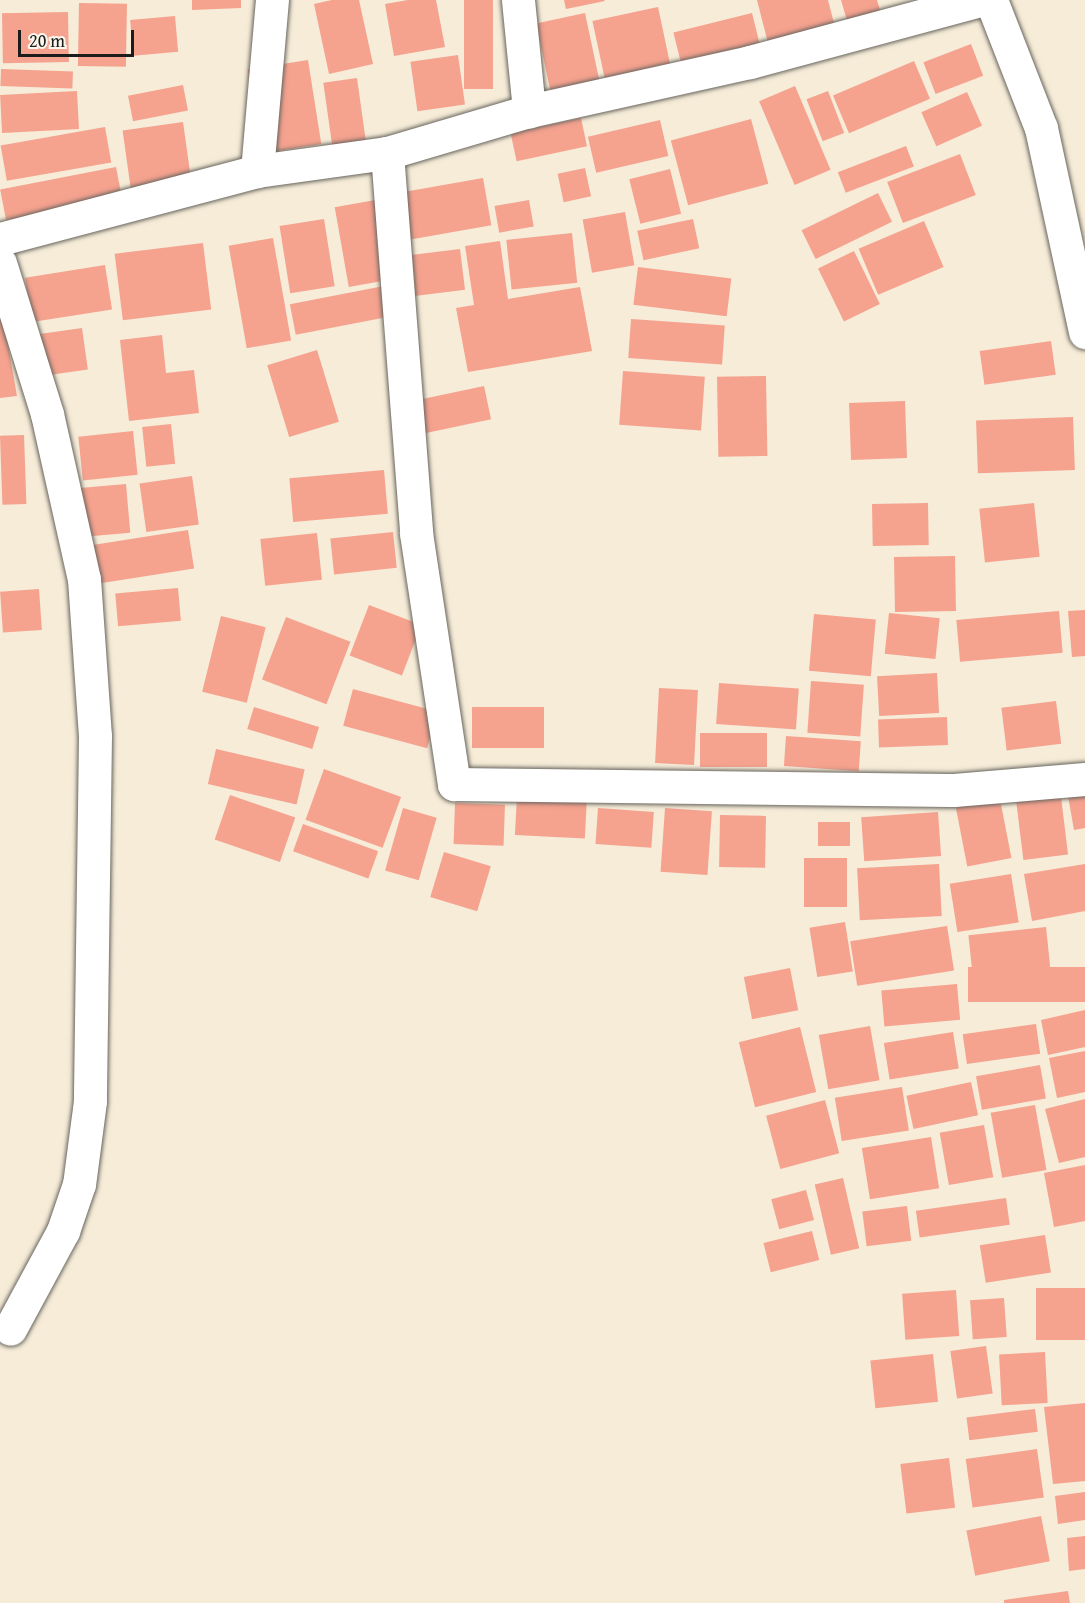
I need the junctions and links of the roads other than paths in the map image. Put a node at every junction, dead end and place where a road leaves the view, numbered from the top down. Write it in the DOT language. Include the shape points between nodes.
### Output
graph roads {
  1 [pos="272,0"];
  2 [pos="518,0"];
  3 [pos="980,0"];
  4 [pos="991,0"];
  5 [pos="529,111"];
  6 [pos="387,153"];
  7 [pos="257,171"];
  8 [pos="0,239"];
  9 [pos="0,263"];
  10 [pos="1085,332"];
  11 [pos="1085,779"];
  12 [pos="10,1329"];
  1 -- 7 [label="main road"];
  2 -- 5 [label="main road"];
  3 -- 5 [label="main road" via="750,62"];
  4 -- 10 [label="main road" via="1041,128"];
  5 -- 6 [label="main road"];
  6 -- 7 [label="main road"];
  6 -- 11 [label="main road" via="416,533 454,784 954,790"];
  7 -- 8 [label="main road"];
  9 -- 12 [label="main road" via="47,414 84,579 95,748 90,1101 79,1184 63,1231"];
}
